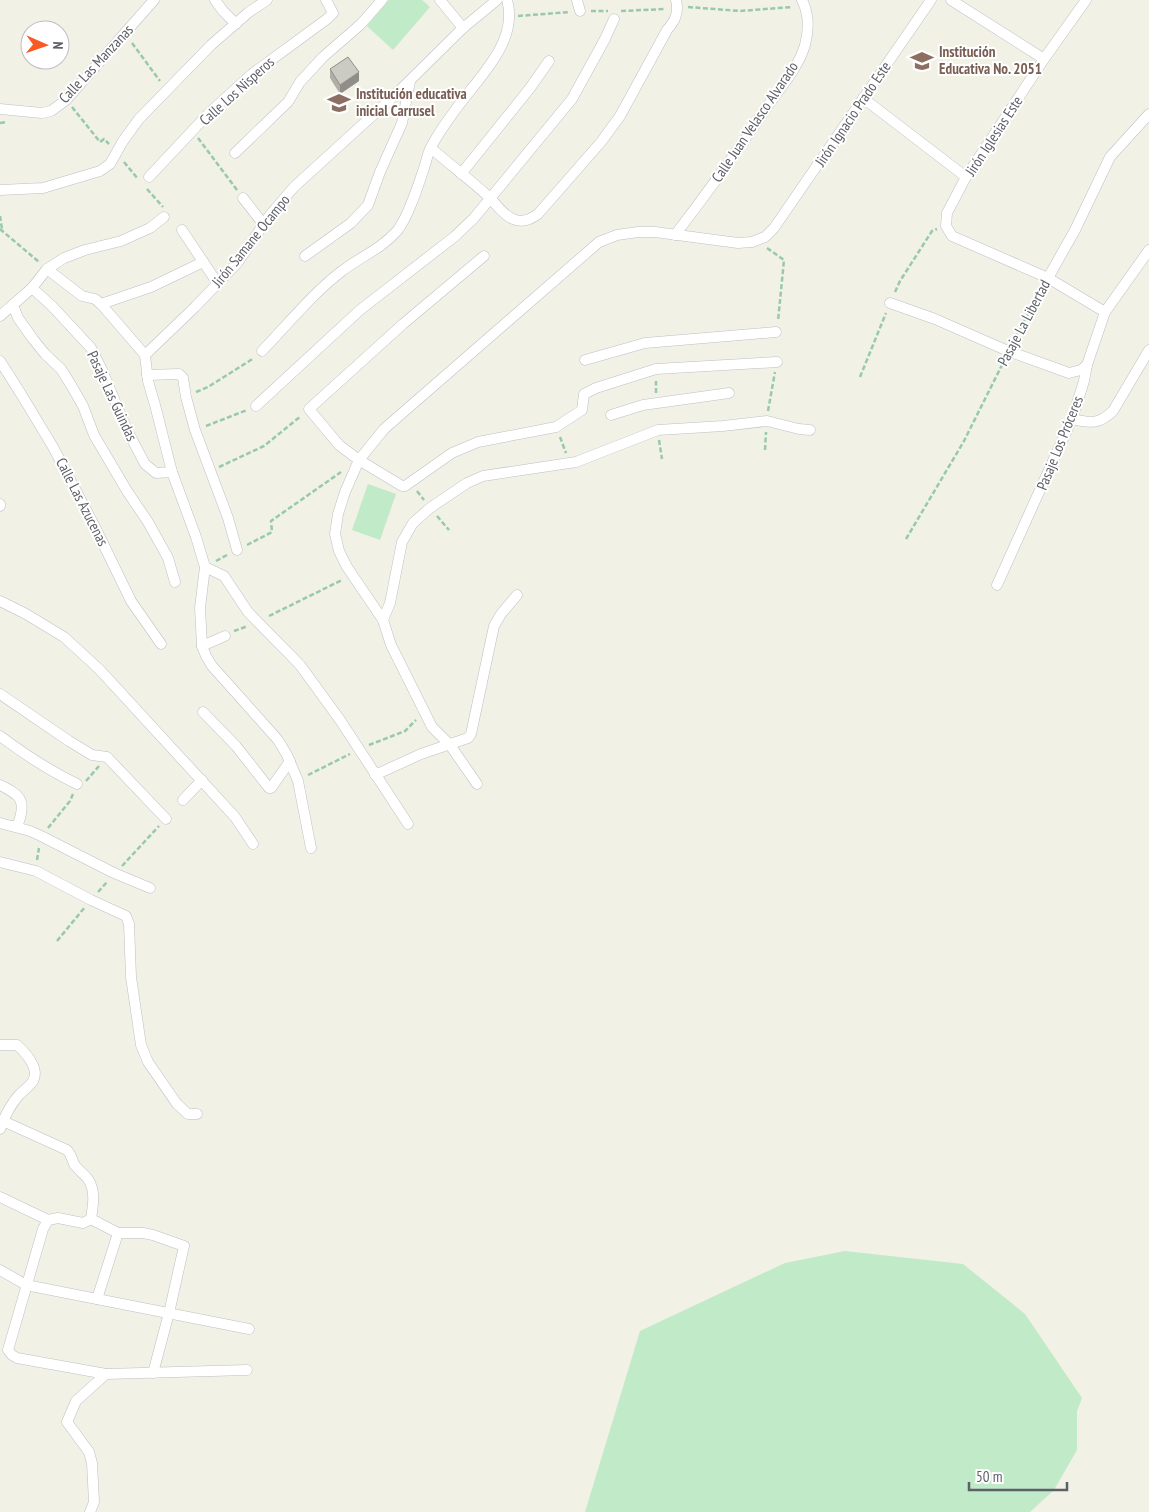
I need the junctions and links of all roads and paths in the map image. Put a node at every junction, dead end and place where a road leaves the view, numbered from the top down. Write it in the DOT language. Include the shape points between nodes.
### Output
graph roads {
  1 [pos="154,0"];
  2 [pos="215,0"];
  3 [pos="267,0"];
  4 [pos="326,0"];
  5 [pos="382,0"];
  6 [pos="440,0"];
  7 [pos="497,0"];
  8 [pos="507,0"];
  9 [pos="577,0"];
  10 [pos="931,0"];
  11 [pos="951,0"];
  12 [pos="1086,0"];
  13 [pos="803,2"];
  14 [pos="677,4"];
  15 [pos="580,11"];
  16 [pos="614,13"];
  17 [pos="509,16"];
  18 [pos="236,24"];
  19 [pos="463,28"];
  20 [pos="125,34"];
  21 [pos="1044,59"];
  22 [pos="549,61"];
  23 [pos="410,81"];
  24 [pos="168,91"];
  25 [pos="864,98"];
  26 [pos="0,109"];
  27 [pos="1149,114"];
  28 [pos="193,131"];
  29 [pos="431,148"];
  30 [pos="235,153"];
  31 [pos="462,174"];
  32 [pos="150,177"];
  33 [pos="966,177"];
  34 [pos="0,190"];
  35 [pos="243,198"];
  36 [pos="489,198"];
  37 [pos="0,216"];
  38 [pos="164,217"];
  39 [pos="264,225"];
  40 [pos="1,229"];
  41 [pos="182,230"];
  42 [pos="675,235"];
  43 [pos="752,242"];
  44 [pos="1149,250"];
  45 [pos="305,256"];
  46 [pos="484,256"];
  47 [pos="203,262"];
  48 [pos="46,268"];
  49 [pos="1048,278"];
  50 [pos="218,284"];
  51 [pos="32,288"];
  52 [pos="890,303"];
  53 [pos="101,304"];
  54 [pos="13,305"];
  55 [pos="1105,312"];
  56 [pos="0,316"];
  57 [pos="776,332"];
  58 [pos="1149,350"];
  59 [pos="262,351"];
  60 [pos="1008,351"];
  61 [pos="145,355"];
  62 [pos="584,360"];
  63 [pos="0,361"];
  64 [pos="777,362"];
  65 [pos="1087,365"];
  66 [pos="148,375"];
  67 [pos="729,392"];
  68 [pos="186,397"];
  69 [pos="256,406"];
  70 [pos="309,409"];
  71 [pos="611,415"];
  72 [pos="1072,419"];
  73 [pos="767,421"];
  74 [pos="556,427"];
  75 [pos="195,430"];
  76 [pos="810,430"];
  77 [pos="765,450"];
  78 [pos="359,460"];
  79 [pos="569,463"];
  80 [pos="211,471"];
  81 [pos="172,472"];
  82 [pos="906,539"];
  83 [pos="237,550"];
  84 [pos="204,567"];
  85 [pos="352,575"];
  86 [pos="175,582"];
  87 [pos="997,585"];
  88 [pos="517,595"];
  89 [pos="0,600"];
  90 [pos="384,620"];
  91 [pos="257,622"];
  92 [pos="225,636"];
  93 [pos="161,644"];
  94 [pos="202,646"];
  95 [pos="0,694"];
  96 [pos="203,712"];
  97 [pos="0,736"];
  98 [pos="450,745"];
  99 [pos="107,757"];
  100 [pos="290,761"];
  101 [pos="375,775"];
  102 [pos="202,780"];
  103 [pos="77,784"];
  104 [pos="477,784"];
  105 [pos="0,785"];
  106 [pos="183,800"];
  107 [pos="166,819"];
  108 [pos="0,822"];
  109 [pos="408,824"];
  110 [pos="14,826"];
  111 [pos="41,836"];
  112 [pos="253,844"];
  113 [pos="311,848"];
  114 [pos="0,862"];
  115 [pos="36,871"];
  116 [pos="150,888"];
  117 [pos="0,1045"];
  118 [pos="196,1114"];
  119 [pos="2,1125"];
  120 [pos="0,1197"];
  121 [pos="91,1219"];
  122 [pos="48,1220"];
  123 [pos="118,1233"];
  124 [pos="0,1270"];
  125 [pos="26,1286"];
  126 [pos="96,1299"];
  127 [pos="169,1313"];
  128 [pos="249,1329"];
  129 [pos="4,1349"];
  130 [pos="247,1370"];
  131 [pos="153,1372"];
  132 [pos="106,1374"];
  133 [pos="90,1512"];
  1 -- 20 [label="street, Calle Las Manzanas"];
  2 -- 18 [label="street"];
  3 -- 18 [label="street"];
  4 -- 28 [label="street, Calle Los Nisperos" via="333,13 327,19 252,74 208,113"];
  5 -- 30 [label="street" via="300,82 288,102"];
  6 -- 19 [label="street"];
  7 -- 19 [label="street, Jirón Samane Ocampo"];
  8 -- 17 [label="street"];
  9 -- 15 [label="street"];
  10 -- 25 [label="street, Jirón Ignacio Prado Este"];
  11 -- 21 [label="street"];
  12 -- 21 [label="street, Jirón Iglesias Este"];
  13 -- 14 [label="path" via="783,8 740,10"];
  13 -- 42 [label="street, Calle Juan Velasco Alvarado" via="808,27 805,46 794,68"];
  14 -- 16 [label="path" via="646,11"];
  14 -- 36 [label="street" via="673,23 620,116 538,214 522,221 514,219"];
  15 -- 16 [label="path"];
  15 -- 17 [label="path"];
  16 -- 36 [label="street" via="605,39 572,99"];
  17 -- 29 [label="street" via="499,51"];
  18 -- 24 [label="street" via="211,45"];
  19 -- 23 [label="street, Jirón Samane Ocampo"];
  20 -- 24 [label="path"];
  20 -- 26 [label="street, Calle Las Manzanas" via="66,100 51,111 35,114"];
  21 -- 33 [label="street, Jirón Iglesias Este"];
  22 -- 31 [label="street"];
  23 -- 39 [label="street, Jirón Samane Ocampo" via="294,187"];
  23 -- 45 [label="street" via="402,123 368,205 351,223"];
  24 -- 34 [label="street" via="139,119 110,164 100,171 43,188"];
  25 -- 33 [label="street"];
  25 -- 43 [label="street, Jirón Ignacio Prado Este" via="774,228 765,237"];
  27 -- 49 [label="street, Pasaje La Libertad" via="1110,157"];
  28 -- 32 [label="street, Calle Los Nisperos"];
  28 -- 35 [label="path"];
  29 -- 31 [label="street"];
  29 -- 59 [label="street" via="398,229 386,242 326,284"];
  31 -- 36 [label="street"];
  33 -- 49 [label="street, Jirón Iglesias Este" via="946,213 946,226 952,236"];
  35 -- 39 [label="street"];
  36 -- 69 [label="street" via="454,237 360,310"];
  37 -- 40 [label="path"];
  38 -- 48 [label="street" via="150,228 121,241 85,250"];
  39 -- 50 [label="street, Jirón Samane Ocampo"];
  40 -- 48 [label="path"];
  41 -- 47 [label="street"];
  42 -- 43 [label="street"];
  42 -- 78 [label="street" via="638,232 599,242 384,429"];
  43 -- 57 [label="path" via="771,249 784,260"];
  44 -- 55 [label="street, Pasaje Los Próceres"];
  46 -- 70 [label="street"];
  47 -- 50 [label="street"];
  47 -- 53 [label="street" via="151,287"];
  48 -- 51 [label="street"];
  48 -- 53 [label="street" via="82,296"];
  49 -- 55 [label="street"];
  49 -- 60 [label="path, Pasaje La Libertad"];
  50 -- 61 [label="street, Jirón Samane Ocampo"];
  51 -- 54 [label="street"];
  51 -- 81 [label="street, Pasaje Las Guindas" via="91,348 145,464 156,473"];
  52 -- 60 [label="street"];
  53 -- 61 [label="street"];
  54 -- 56 [label="street"];
  54 -- 86 [label="street" via="32,339 61,369 71,385 94,434 168,558"];
  55 -- 65 [label="street, Pasaje Los Próceres"];
  57 -- 62 [label="street" via="645,343"];
  58 -- 72 [label="street" via="1109,415 1091,423"];
  59 -- 68 [label="path" via="208,387"];
  60 -- 65 [label="street" via="1069,373"];
  60 -- 82 [label="path, Pasaje La Libertad" via="964,441"];
  61 -- 66 [label="street"];
  63 -- 93 [label="street, Calle Las Azucenas" via="53,447 131,601"];
  64 -- 73 [label="path"];
  64 -- 74 [label="street" via="656,369 584,394 582,410"];
  65 -- 72 [label="street, Pasaje Los Próceres"];
  66 -- 68 [label="street" via="180,374"];
  66 -- 81 [label="street"];
  67 -- 71 [label="street" via="643,405"];
  68 -- 75 [label="street"];
  69 -- 75 [label="path"];
  70 -- 78 [label="street" via="339,445"];
  70 -- 80 [label="path" via="264,446"];
  72 -- 87 [label="street, Pasaje Los Próceres"];
  73 -- 76 [label="street"];
  73 -- 77 [label="path"];
  73 -- 79 [label="street" via="658,430"];
  74 -- 78 [label="street" via="478,442 452,452 405,486"];
  74 -- 79 [label="path"];
  75 -- 80 [label="street"];
  78 -- 83 [label="path" via="271,521 272,532"];
  78 -- 85 [label="street" via="341,506 335,534 339,551"];
  79 -- 90 [label="street" via="483,476 430,508 413,523 402,542"];
  80 -- 83 [label="street"];
  81 -- 84 [label="street"];
  83 -- 84 [label="path"];
  84 -- 91 [label="street" via="224,576"];
  84 -- 94 [label="street" via="200,608"];
  85 -- 90 [label="street"];
  85 -- 91 [label="path"];
  88 -- 98 [label="street" via="494,626 471,734"];
  89 -- 102 [label="street" via="64,636"];
  90 -- 98 [label="street" via="391,645 432,727"];
  91 -- 92 [label="path"];
  91 -- 101 [label="street" via="300,666"];
  92 -- 94 [label="street"];
  94 -- 100 [label="street" via="212,666 278,740"];
  95 -- 99 [label="street" via="69,741 92,754"];
  96 -- 100 [label="street" via="236,746 269,788"];
  97 -- 103 [label="street"];
  98 -- 101 [label="street"];
  98 -- 104 [label="street"];
  99 -- 103 [label="path" via="86,781"];
  99 -- 107 [label="street"];
  100 -- 113 [label="street" via="298,781"];
  101 -- 109 [label="street"];
  102 -- 106 [label="street"];
  102 -- 112 [label="street" via="235,817"];
  103 -- 111 [label="path" via="70,801"];
  105 -- 110 [label="street" via="17,794 21,801 21,817"];
  108 -- 110 [label="street"];
  110 -- 111 [label="street"];
  111 -- 115 [label="path"];
  111 -- 116 [label="street"];
  114 -- 115 [label="street"];
  115 -- 118 [label="street" via="126,916 141,1045 148,1062 176,1104 188,1114"];
  117 -- 119 [label="street" via="17,1045 35,1070 34,1079 18,1096"];
  119 -- 121 [label="street" via="67,1150 92,1188 94,1204"];
  120 -- 122 [label="street"];
  121 -- 122 [label="street" via="83,1223 58,1218"];
  121 -- 123 [label="street"];
  122 -- 125 [label="street"];
  123 -- 126 [label="street"];
  123 -- 127 [label="street" via="143,1232 184,1246"];
  124 -- 125 [label="street"];
  125 -- 126 [label="street"];
  125 -- 129 [label="street"];
  126 -- 127 [label="street"];
  127 -- 128 [label="street"];
  127 -- 131 [label="street"];
  129 -- 132 [label="street" via="17,1358"];
  130 -- 131 [label="street"];
  131 -- 132 [label="street"];
  132 -- 133 [label="street" via="76,1401 67,1422 89,1452 92,1463 94,1502"];
}
